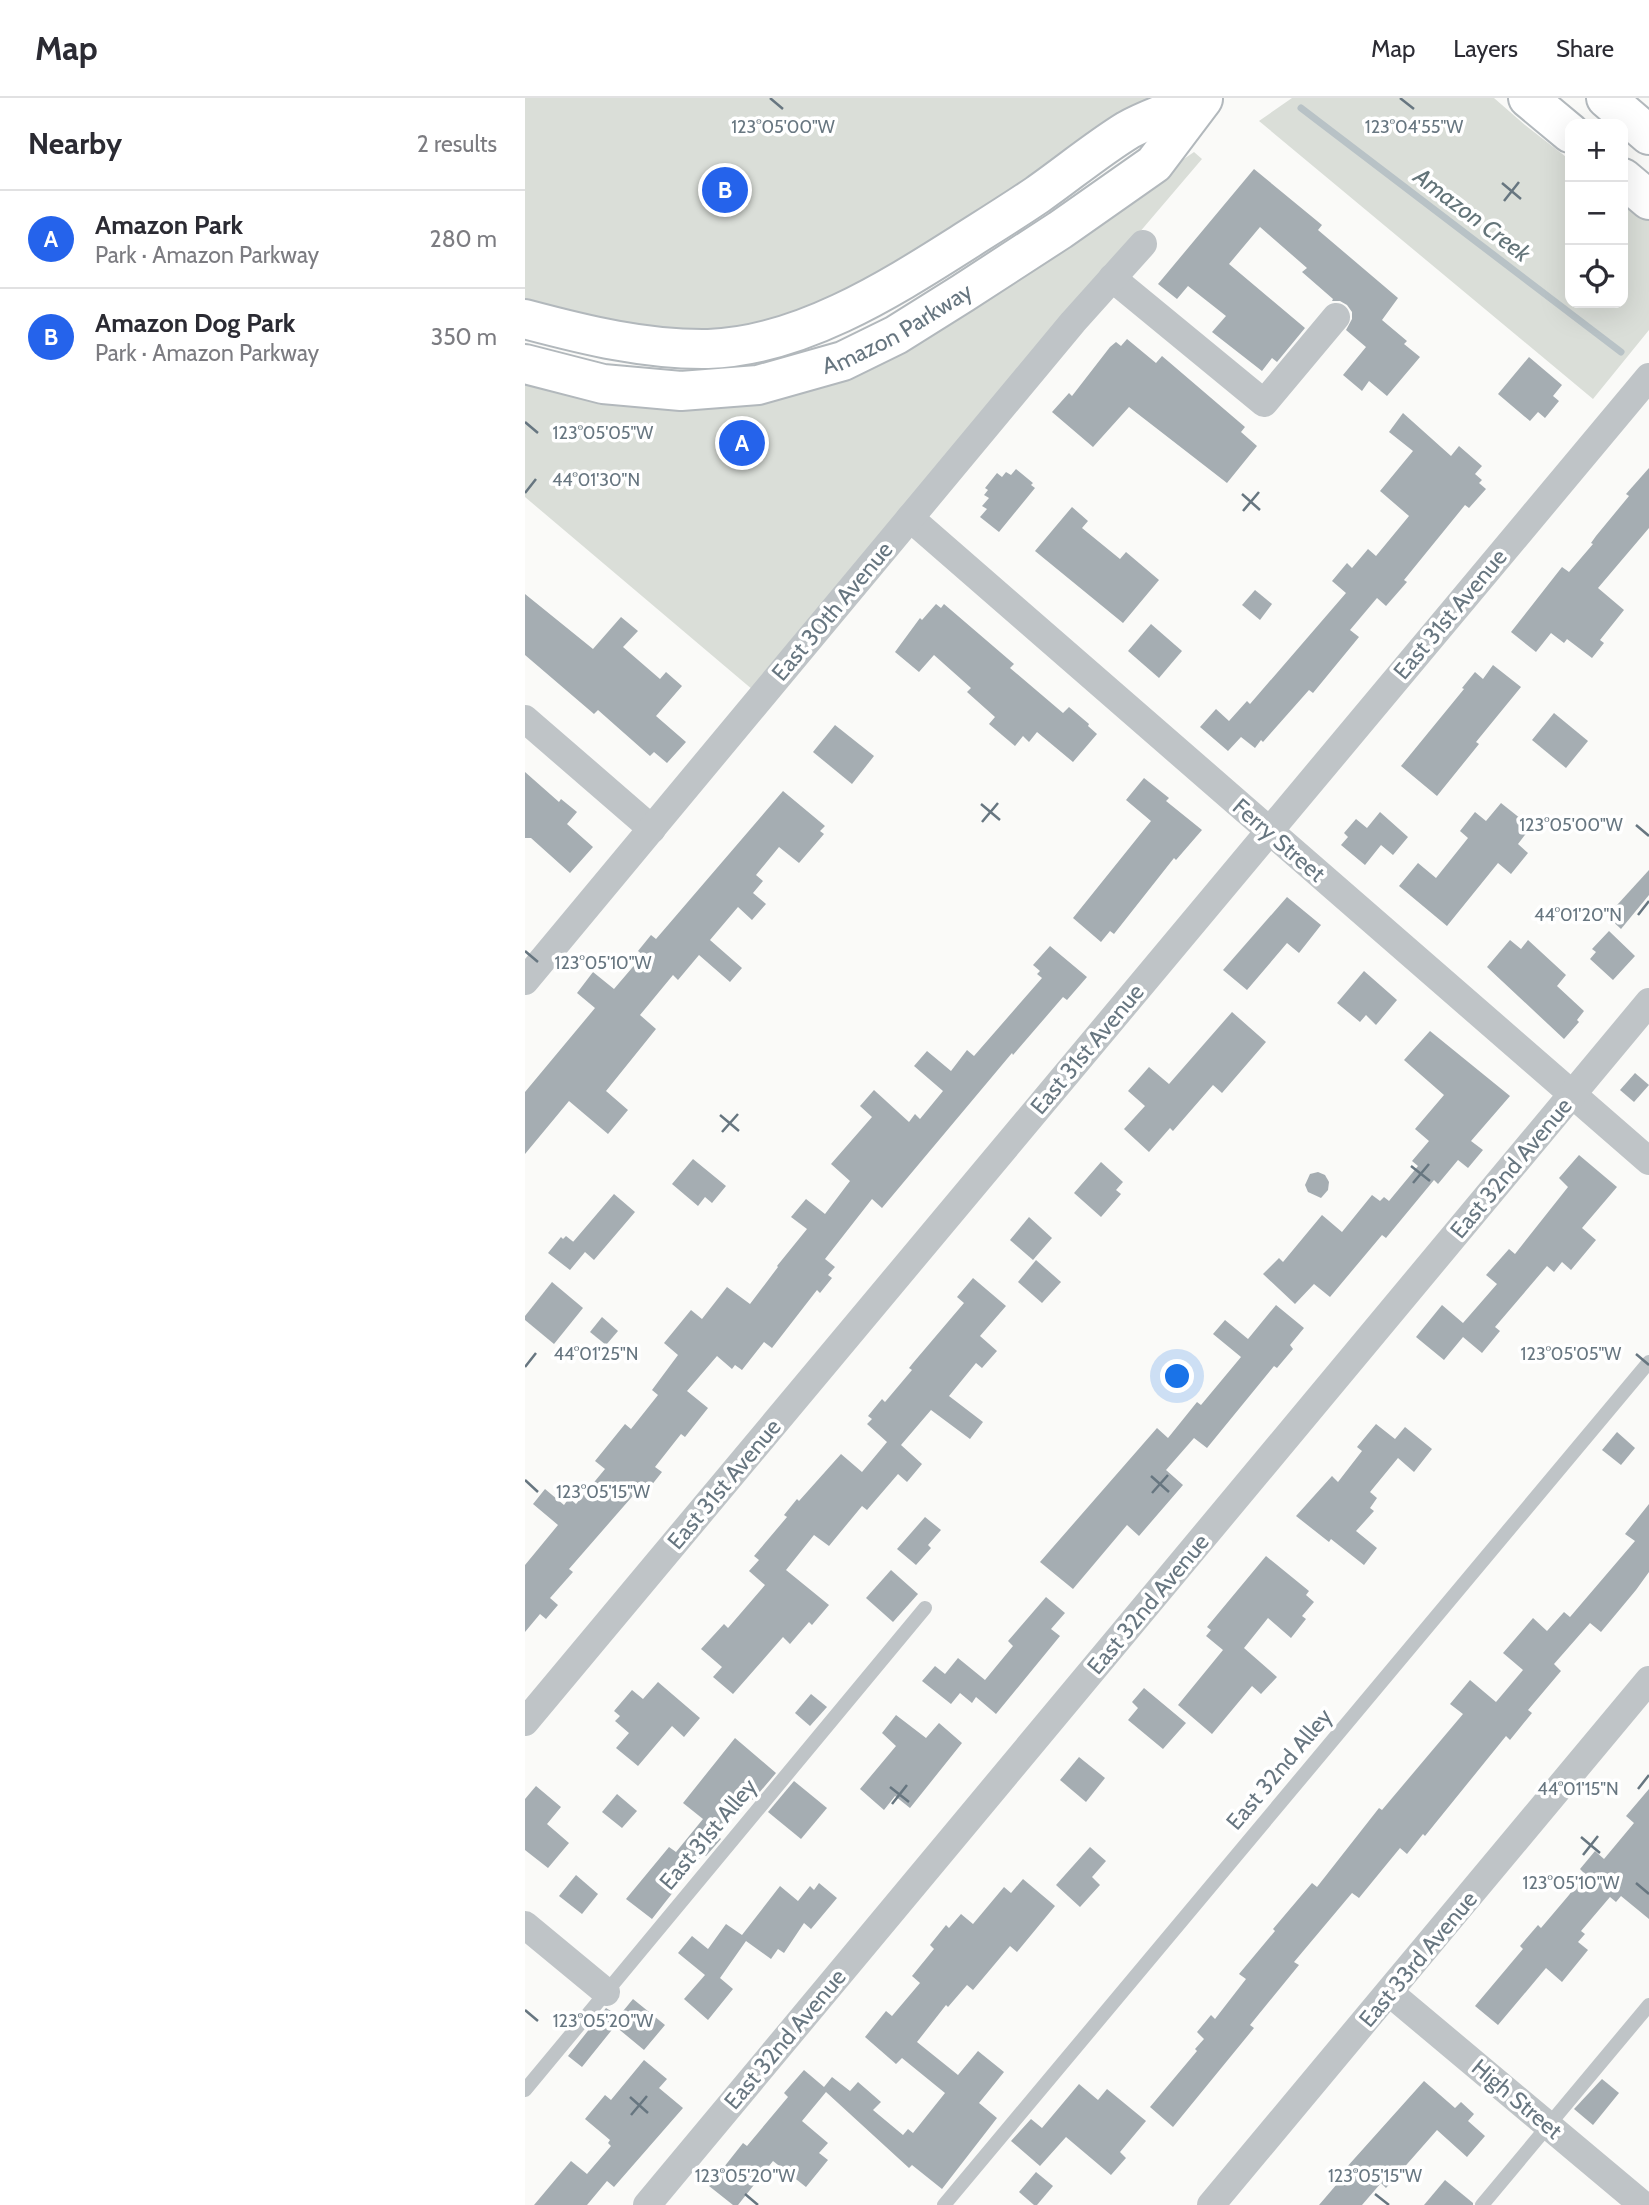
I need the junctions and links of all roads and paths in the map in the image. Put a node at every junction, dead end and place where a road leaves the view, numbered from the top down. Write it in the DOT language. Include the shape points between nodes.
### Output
graph roads {
  1 [pos="1203,98"];
  2 [pos="1528,98"];
  3 [pos="1605,98"];
  4 [pos="1565,129"];
  5 [pos="1649,135"];
  6 [pos="1628,182"];
  7 [pos="1649,200"];
  8 [pos="1143,244"];
  9 [pos="1112,278"];
  10 [pos="1336,317"];
  11 [pos="525,319"];
  12 [pos="525,364"];
  13 [pos="1649,377"];
  14 [pos="910,518"];
  15 [pos="525,719"];
  16 [pos="652,829"];
  17 [pos="1269,832"];
  18 [pos="525,981"];
  19 [pos="1649,1002"];
  20 [pos="1571,1096"];
  21 [pos="1649,1161"];
  22 [pos="1649,1363"];
  23 [pos="925,1608"];
  24 [pos="1649,1680"];
  25 [pos="525,1721"];
  26 [pos="525,1925"];
  27 [pos="606,1992"];
  28 [pos="1390,1993"];
  29 [pos="1649,2005"];
  30 [pos="525,2090"];
  31 [pos="1549,2126"];
  32 [pos="647,2205"];
  33 [pos="944,2205"];
  34 [pos="1211,2205"];
  35 [pos="1482,2205"];
  36 [pos="1643,2205"];
  1 -- 11 [label="main road, Amazon Parkway" via="1129,130 1032,199 855,307 795,331 710,349 665,348"];
  1 -- 12 [label="main road, Amazon Parkway" via="1154,164 963,293 896,335 843,361 758,386 681,391 603,384"];
  2 -- 4 [label="main road"];
  3 -- 5 [label="main road"];
  6 -- 7 [label="main road"];
  8 -- 9 [label="street, East 30th Avenue"];
  9 -- 10 [label="street" via="1264,403"];
  9 -- 14 [label="street, East 30th Avenue"];
  13 -- 17 [label="street, East 31st Avenue"];
  14 -- 16 [label="street, East 30th Avenue"];
  14 -- 17 [label="street, Ferry Street"];
  15 -- 16 [label="street"];
  16 -- 18 [label="street, East 30th Avenue"];
  17 -- 20 [label="street, Ferry Street"];
  17 -- 25 [label="street, East 31st Avenue"];
  19 -- 20 [label="street, East 32nd Avenue"];
  20 -- 21 [label="street, Ferry Street"];
  20 -- 32 [label="street, East 32nd Avenue"];
  22 -- 33 [label="lane, East 32nd Alley"];
  23 -- 27 [label="lane, East 31st Alley"];
  24 -- 28 [label="street, East 33rd Avenue"];
  26 -- 27 [label="street"];
  27 -- 30 [label="lane, East 31st Alley"];
  28 -- 31 [label="street, High Street"];
  28 -- 34 [label="street, East 33rd Avenue"];
  29 -- 31 [label="lane"];
  31 -- 35 [label="lane"];
  31 -- 36 [label="street, High Street"];
}
